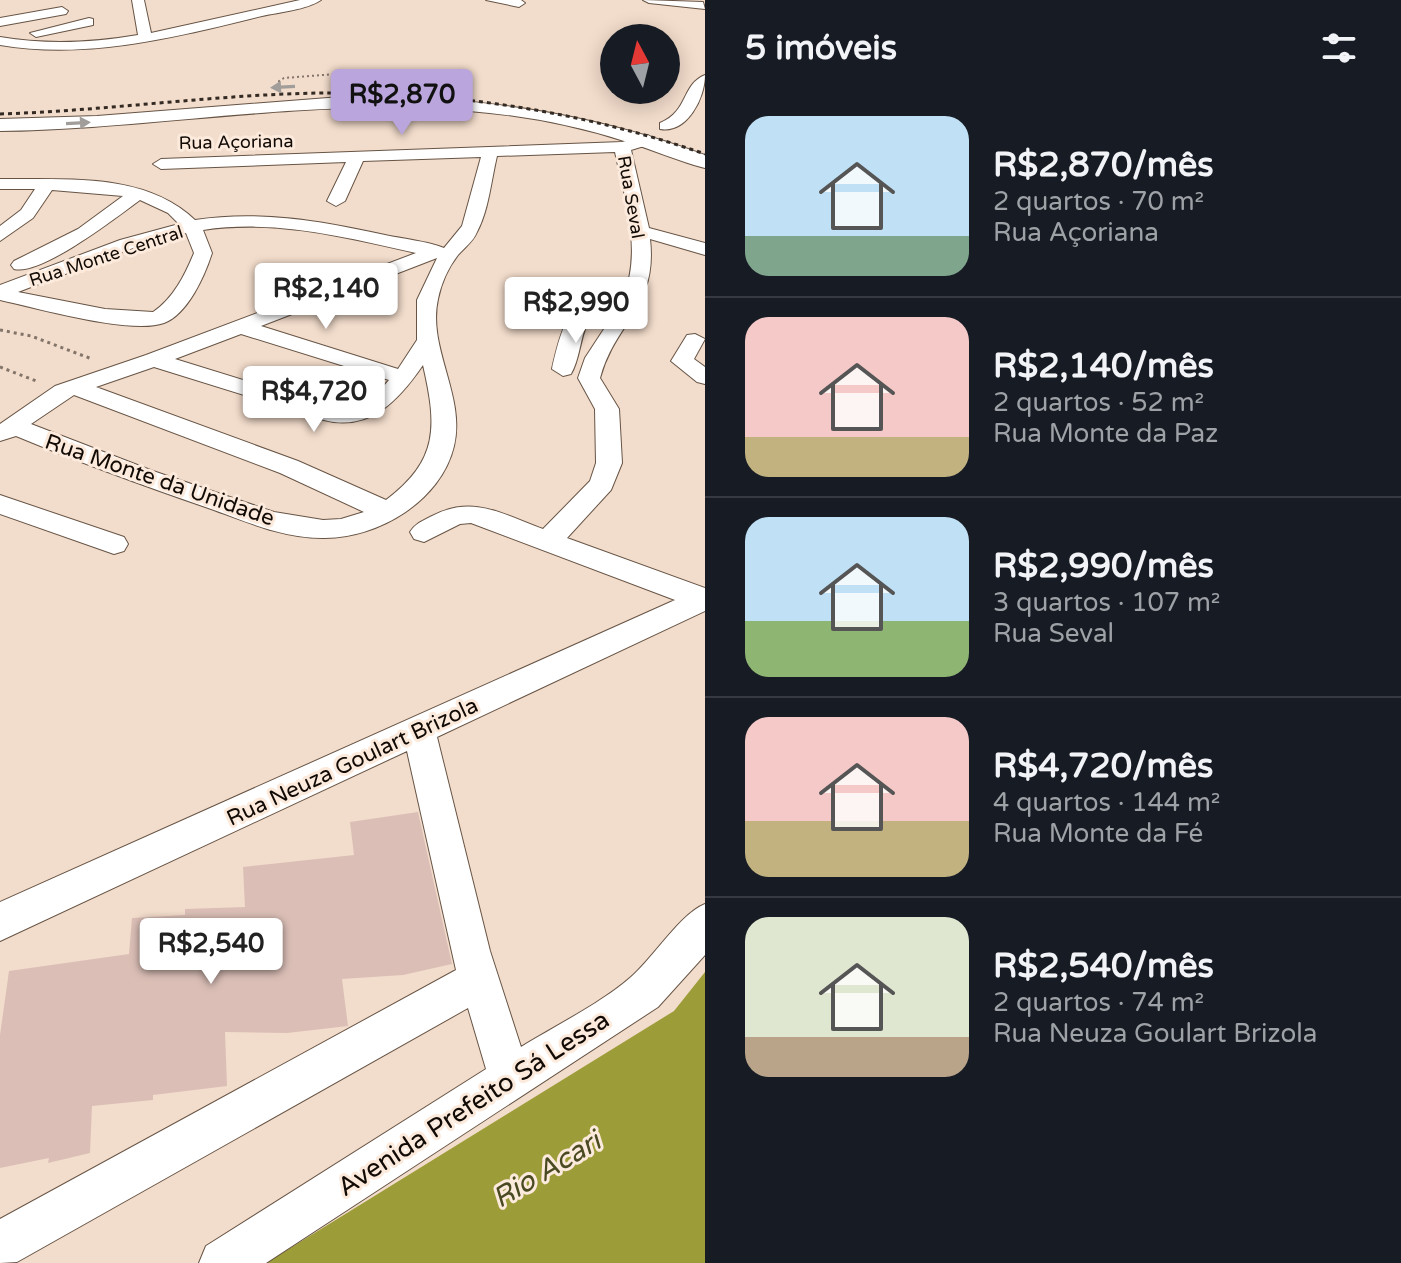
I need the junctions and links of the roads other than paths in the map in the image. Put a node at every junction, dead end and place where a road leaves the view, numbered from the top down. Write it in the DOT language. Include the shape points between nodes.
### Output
graph roads {
  1 [pos="138,0"];
  2 [pos="238,0"];
  3 [pos="315,0"];
  4 [pos="492,0"];
  5 [pos="649,0"];
  6 [pos="290,3"];
  7 [pos="519,3"];
  8 [pos="88,6"];
  9 [pos="702,8"];
  10 [pos="73,9"];
  11 [pos="244,15"];
  12 [pos="0,22"];
  13 [pos="89,22"];
  14 [pos="145,37"];
  15 [pos="0,41"];
  16 [pos="89,46"];
  17 [pos="705,79"];
  18 [pos="280,87"];
  19 [pos="696,117"];
  20 [pos="0,125"];
  21 [pos="665,126"];
  22 [pos="648,140"];
  23 [pos="622,147"];
  24 [pos="490,153"];
  25 [pos="356,159"];
  26 [pos="705,162"];
  27 [pos="161,164"];
  28 [pos="0,184"];
  29 [pos="46,186"];
  30 [pos="138,193"];
  31 [pos="336,201"];
  32 [pos="193,227"];
  33 [pos="640,231"];
  34 [pos="0,235"];
  35 [pos="451,247"];
  36 [pos="705,249"];
  37 [pos="0,276"];
  38 [pos="0,293"];
  39 [pos="632,303"];
  40 [pos="238,326"];
  41 [pos="430,337"];
  42 [pos="695,340"];
  43 [pos="154,360"];
  44 [pos="563,369"];
  45 [pos="402,377"];
  46 [pos="705,377"];
  47 [pos="68,389"];
  48 [pos="7,431"];
  49 [pos="0,504"];
  50 [pos="386,511"];
  51 [pos="424,532"];
  52 [pos="548,541"];
  53 [pos="114,544"];
  54 [pos="704,599"];
  55 [pos="419,730"];
  56 [pos="0,922"];
  57 [pos="705,923"];
  58 [pos="479,979"];
  59 [pos="510,1077"];
  60 [pos="0,1245"];
  61 [pos="223,1263"];
  1 -- 14 [label="street"];
  2 -- 11 [label="street"];
  3 -- 6 [label="street"];
  4 -- 7 [label="street"];
  5 -- 9 [label="street"];
  6 -- 11 [label="street"];
  8 -- 13 [label="street"];
  10 -- 12 [label="street"];
  11 -- 14 [label="street" via="194,20"];
  13 -- 15 [label="street"];
  13 -- 16 [label="street"];
  14 -- 16 [label="street"];
  15 -- 16 [label="street"];
  17 -- 19 [label="street" via="693,93"];
  21 -- 18 [label="main road, one-way" via="571,104 474,90 368,84"];
  19 -- 21 [label="main road"];
  19 -- 21 [label="street"];
  20 -- 22 [label="main road, one-way" via="414,102 528,112"];
  22 -- 23 [label="street, Rua Açoriana"];
  22 -- 26 [label="main road"];
  23 -- 24 [label="street, Rua Açoriana"];
  23 -- 33 [label="street, Rua Seval"];
  24 -- 25 [label="street, Rua Açoriana"];
  24 -- 35 [label="street"];
  25 -- 27 [label="street, Rua Açoriana"];
  25 -- 31 [label="street"];
  28 -- 29 [label="street"];
  29 -- 30 [label="street"];
  29 -- 34 [label="street" via="27,214"];
  30 -- 32 [label="street" via="173,208"];
  30 -- 37 [label="street" via="85,233"];
  32 -- 35 [label="street, Rua Monte Central" via="273,221"];
  32 -- 38 [label="street, Rua Monte Central" via="104,252"];
  32 -- 38 [label="street" via="203,253 199,264 170,309 158,318 92,312"];
  33 -- 36 [label="street"];
  33 -- 39 [label="street, Rua Seval" via="639,287"];
  35 -- 40 [label="street"];
  35 -- 41 [label="street" via="426,307"];
  39 -- 44 [label="street" via="609,297 591,302 570,336"];
  39 -- 52 [label="street, Rua Seval" via="592,363 589,378 607,409 609,463 602,484"];
  40 -- 43 [label="street"];
  40 -- 45 [label="street"];
  41 -- 45 [label="street"];
  41 -- 50 [label="street" via="445,421 442,448 423,483"];
  42 -- 46 [label="street" via="682,361"];
  43 -- 45 [label="street" via="342,417 370,411"];
  43 -- 47 [label="street"];
  47 -- 48 [label="street"];
  47 -- 50 [label="street" via="289,467"];
  48 -- 50 [label="street, Rua Monte da Unidade" via="266,518 323,530 356,526"];
  49 -- 53 [label="street"];
  51 -- 52 [label="street" via="467,514"];
  52 -- 54 [label="street"];
  54 -- 55 [label="street, Rua Neuza Goulart Brizola"];
  55 -- 56 [label="street, Rua Neuza Goulart Brizola"];
  55 -- 58 [label="street"];
  57 -- 59 [label="street, Avenida Prefeito Sá Lessa" via="644,993"];
  58 -- 59 [label="street"];
  58 -- 60 [label="street"];
  59 -- 61 [label="street, Avenida Prefeito Sá Lessa"];
}
